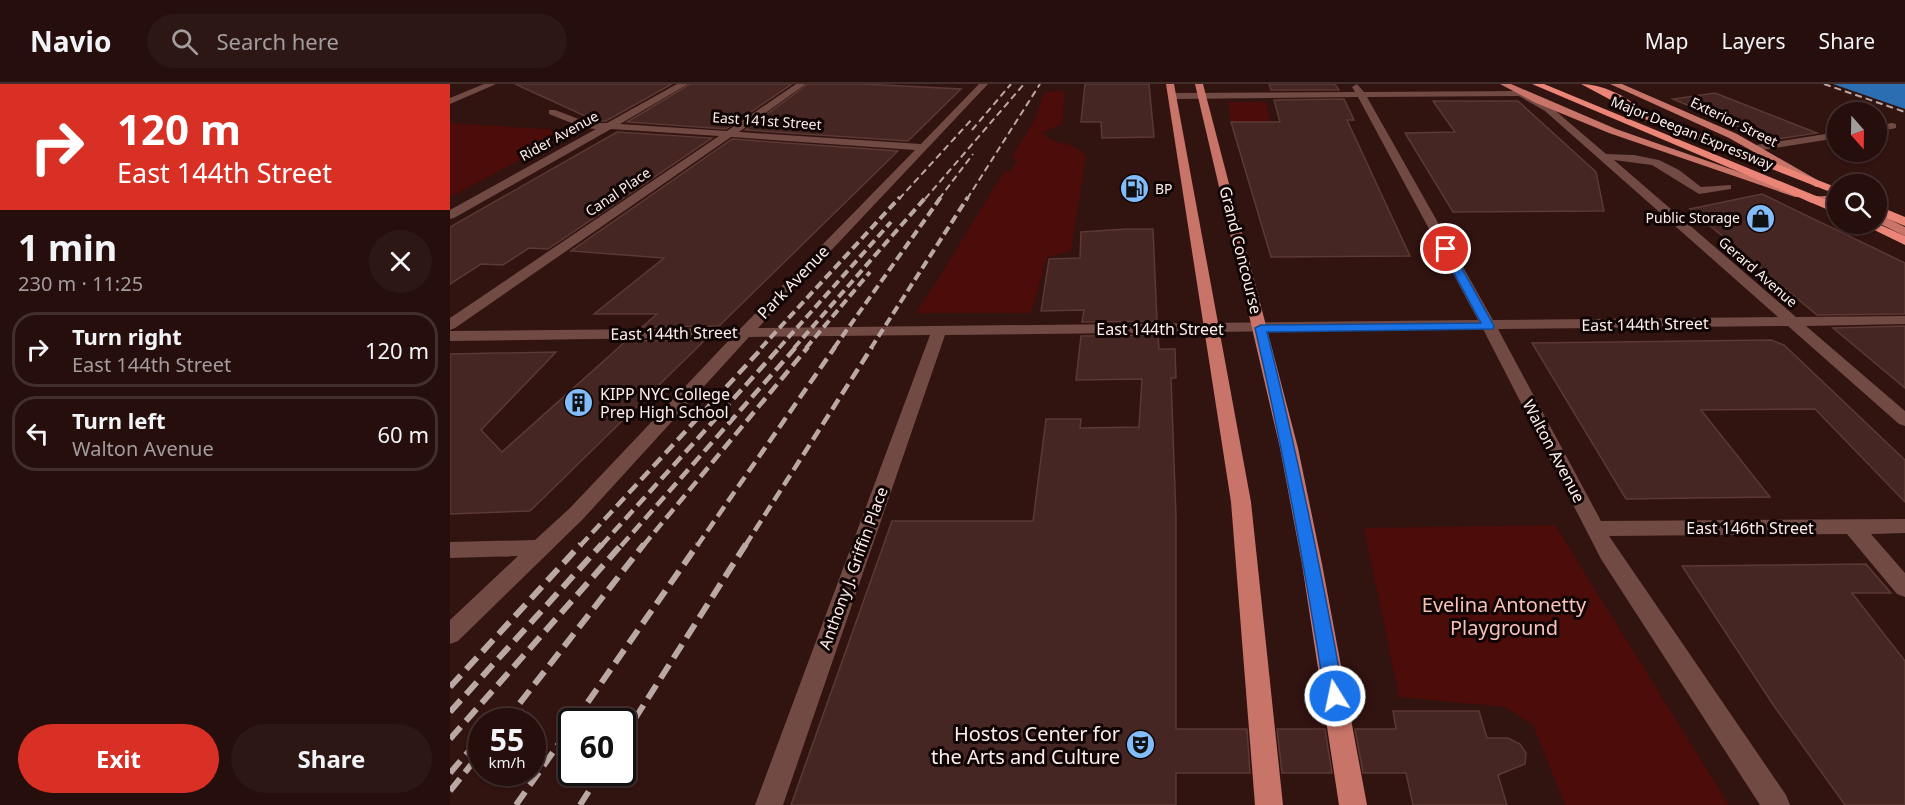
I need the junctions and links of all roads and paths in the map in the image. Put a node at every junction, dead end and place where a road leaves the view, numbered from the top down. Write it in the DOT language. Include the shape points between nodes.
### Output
graph roads {
  1 [pos="492,84"];
  2 [pos="684,84"];
  3 [pos="802,84"];
  4 [pos="984,84"];
  5 [pos="1199,84"];
  6 [pos="1504,84"];
  7 [pos="1536,84"];
  8 [pos="1585,84"];
  9 [pos="1614,84"];
  10 [pos="1572,87"];
  11 [pos="1523,88"];
  12 [pos="1359,89"];
  13 [pos="1171,90"];
  14 [pos="1202,96"];
  15 [pos="1572,100"];
  16 [pos="450,101"];
  17 [pos="552,112"];
  18 [pos="1646,116"];
  19 [pos="608,126"];
  20 [pos="1892,126"];
  21 [pos="1887,127"];
  22 [pos="729,134"];
  23 [pos="1827,137"];
  24 [pos="924,147"];
  25 [pos="1756,148"];
  26 [pos="1604,157"];
  27 [pos="1727,186"];
  28 [pos="1827,188"];
  29 [pos="1827,189"];
  30 [pos="1810,199"];
  31 [pos="1827,200"];
  32 [pos="1827,204"];
  33 [pos="1827,205"];
  34 [pos="1887,214"];
  35 [pos="450,215"];
  36 [pos="1905,222"];
  37 [pos="1887,223"];
  38 [pos="1905,232"];
  39 [pos="1887,233"];
  40 [pos="1905,242"];
  41 [pos="1905,320"];
  42 [pos="1792,321"];
  43 [pos="450,325"];
  44 [pos="1489,326"];
  45 [pos="1261,328"];
  46 [pos="1211,329"];
  47 [pos="935,331"];
  48 [pos="746,333"];
  49 [pos="450,336"];
  50 [pos="1905,420"];
  51 [pos="1905,526"];
  52 [pos="1853,527"];
  53 [pos="1595,529"];
  54 [pos="541,548"];
  55 [pos="450,550"];
  56 [pos="1905,588"];
  57 [pos="450,634"];
  58 [pos="769,805"];
  59 [pos="1269,805"];
  60 [pos="1353,805"];
  61 [pos="1776,805"];
  1 -- 16 [label="street"];
  2 -- 19 [label="street, Rider Avenue"];
  3 -- 22 [label="street, Canal Place"];
  4 -- 24 [label="street, Park Avenue"];
  5 -- 14 [label="main road, Grand Concourse"];
  6 -- 11 [label="main road, Gerard Avenue"];
  7 -- 15 [label="highway, Major Deegan Expressway"];
  8 -- 18 [label="highway"];
  9 -- 25 [label="main road, Exterior Street"];
  10 -- 18 [label="highway, Major Deegan Expressway"];
  11 -- 12 [label="street"];
  11 -- 15 [label="highway"];
  11 -- 26 [label="street, Gerard Avenue"];
  11 -- 30 [label="main road" via="1663,151"];
  12 -- 14 [label="street"];
  12 -- 44 [label="street, Walton Avenue"];
  13 -- 14 [label="street"];
  13 -- 46 [label="main road"];
  14 -- 45 [label="main road, Grand Concourse"];
  15 -- 32 [label="highway, Major Deegan Expressway"];
  17 -- 19 [label="street, East 141st Street" via="588,126"];
  18 -- 29 [label="highway, Major Deegan Expressway"];
  19 -- 22 [label="street, East 141st Street"];
  19 -- 35 [label="street, Rider Avenue"];
  20 -- 21 [label="street"];
  22 -- 24 [label="street, East 141st Street"];
  22 -- 43 [label="street, Canal Place"];
  23 -- 25 [label="street"];
  24 -- 48 [label="street, Park Avenue"];
  25 -- 28 [label="main road, Exterior Street"];
  26 -- 27 [label="street" via="1641,157 1670,167 1699,191"];
  26 -- 42 [label="street, Gerard Avenue"];
  30 -- 31 [label="main road"];
  30 -- 33 [label="main road"];
  34 -- 36 [label="highway"];
  37 -- 38 [label="main road"];
  39 -- 40 [label="highway"];
  41 -- 42 [label="street, East 144th Street"];
  42 -- 44 [label="street, East 144th Street"];
  42 -- 50 [label="street, Gerard Avenue"];
  44 -- 45 [label="street, East 144th Street"];
  44 -- 53 [label="street, Walton Avenue"];
  45 -- 46 [label="street, East 144th Street"];
  45 -- 60 [label="main road, Grand Concourse" via="1312,564"];
  46 -- 47 [label="street, East 144th Street"];
  46 -- 59 [label="main road" via="1241,502"];
  47 -- 48 [label="street, East 144th Street"];
  47 -- 58 [label="street, Anthony J. Griffin Place"];
  48 -- 49 [label="street, East 144th Street"];
  48 -- 54 [label="street, Park Avenue"];
  51 -- 52 [label="street, East 146th Street"];
  52 -- 53 [label="street, East 146th Street"];
  52 -- 56 [label="street"];
  53 -- 61 [label="street, Walton Avenue"];
  54 -- 55 [label="street"];
  54 -- 57 [label="street, Park Avenue"];
}
